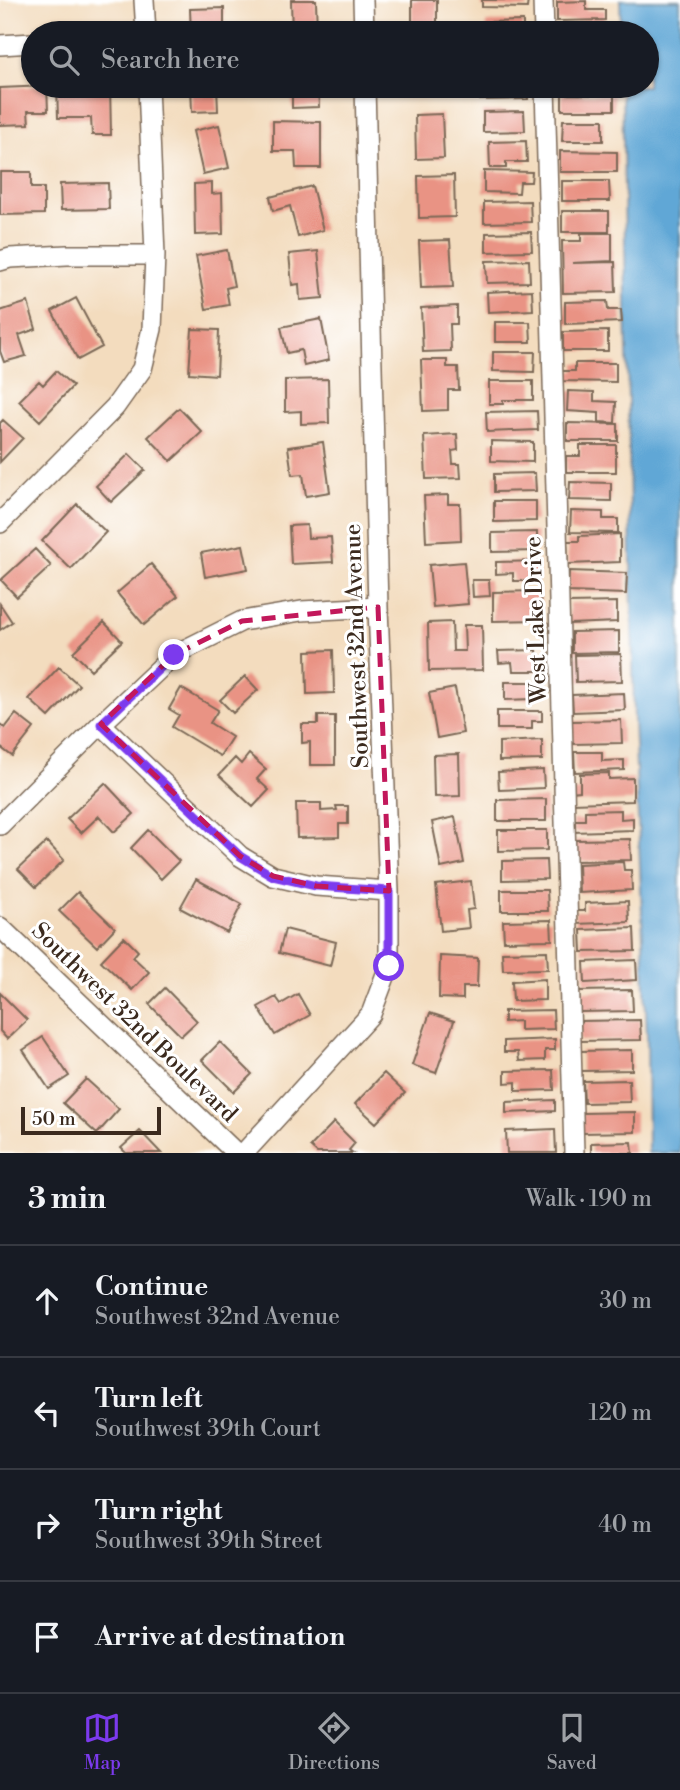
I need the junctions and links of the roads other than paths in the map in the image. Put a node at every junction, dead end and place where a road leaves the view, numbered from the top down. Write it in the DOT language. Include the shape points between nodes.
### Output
graph roads {
  1 [pos="144,0"];
  2 [pos="363,0"];
  3 [pos="543,0"];
  4 [pos="145,21"];
  5 [pos="364,21"];
  6 [pos="544,21"];
  7 [pos="21,43"];
  8 [pos="0,44"];
  9 [pos="148,98"];
  10 [pos="365,98"];
  11 [pos="545,98"];
  12 [pos="155,255"];
  13 [pos="0,261"];
  14 [pos="0,523"];
  15 [pos="378,607"];
  16 [pos="101,724"];
  17 [pos="0,825"];
  18 [pos="389,891"];
  19 [pos="0,927"];
  20 [pos="236,1153"];
  21 [pos="244,1153"];
  22 [pos="574,1153"];
  1 -- 4 [label="street"];
  2 -- 5 [label="street"];
  3 -- 6 [label="street"];
  7 -- 8 [label="street"];
  9 -- 12 [label="street"];
  10 -- 15 [label="street, Southwest 32nd Avenue"];
  11 -- 22 [label="street, West Lake Drive"];
  12 -- 13 [label="street"];
  12 -- 14 [label="street" via="152,329 142,369 115,407"];
  15 -- 16 [label="street" via="302,611 242,621 174,655"];
  15 -- 18 [label="street, Southwest 32nd Avenue"];
  16 -- 17 [label="street"];
  16 -- 18 [label="street" via="240,856 273,876 316,886"];
  18 -- 21 [label="street, Southwest 32nd Avenue" via="389,966 371,1014"];
  19 -- 20 [label="street, Southwest 32nd Boulevard"];
}
